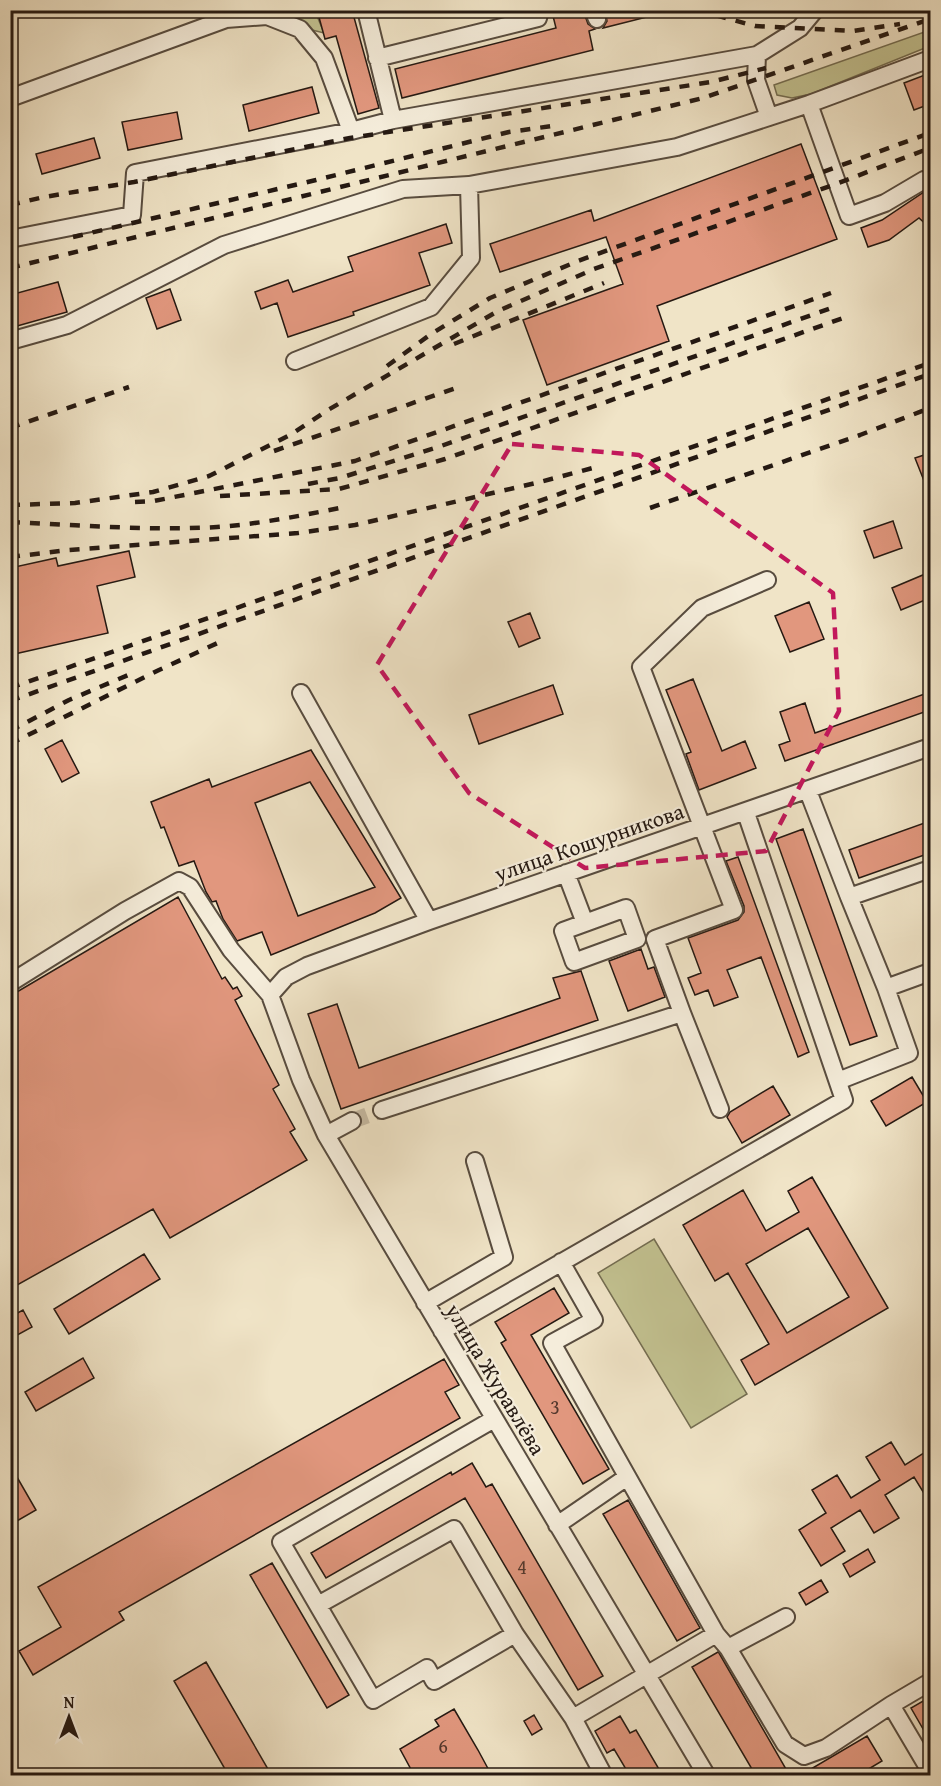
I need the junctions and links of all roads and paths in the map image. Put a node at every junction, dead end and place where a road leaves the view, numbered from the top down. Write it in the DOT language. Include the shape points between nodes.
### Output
graph roads {
  1 [pos="366,10"];
  2 [pos="540,10"];
  3 [pos="815,10"];
  4 [pos="757,55"];
  5 [pos="377,58"];
  6 [pos="930,59"];
  7 [pos="10,98"];
  8 [pos="809,104"];
  9 [pos="769,117"];
  10 [pos="393,120"];
  11 [pos="351,131"];
  12 [pos="924,180"];
  13 [pos="469,185"];
  14 [pos="10,238"];
  15 [pos="10,341"];
  16 [pos="295,361"];
  17 [pos="767,580"];
  18 [pos="301,693"];
  19 [pos="930,747"];
  20 [pos="808,790"];
  21 [pos="746,813"];
  22 [pos="702,828"];
  23 [pos="930,869"];
  24 [pos="566,873"];
  25 [pos="849,897"];
  26 [pos="429,921"];
  27 [pos="585,923"];
  28 [pos="930,972"];
  29 [pos="10,983"];
  30 [pos="886,988"];
  31 [pos="270,995"];
  32 [pos="682,1013"];
  33 [pos="838,1081"];
  34 [pos="720,1109"];
  35 [pos="382,1110"];
  36 [pos="352,1121"];
  37 [pos="326,1135"];
  38 [pos="475,1161"];
  39 [pos="561,1262"];
  40 [pos="425,1303"];
  41 [pos="441,1331"];
  42 [pos="494,1419"];
  43 [pos="627,1477"];
  44 [pos="557,1525"];
  45 [pos="318,1605"];
  46 [pos="786,1617"];
  47 [pos="515,1634"];
  48 [pos="716,1634"];
  49 [pos="728,1648"];
  50 [pos="646,1675"];
  51 [pos="930,1682"];
  52 [pos="891,1705"];
  53 [pos="573,1718"];
  54 [pos="930,1771"];
  55 [pos="600,1774"];
  56 [pos="707,1776"];
  1 -- 5 [label="street"];
  2 -- 5 [label="street" via="538,18"];
  3 -- 4 [label="street" via="800,28"];
  4 -- 9 [label="street" via="756,80"];
  4 -- 10 [label="street"];
  5 -- 10 [label="street"];
  6 -- 8 [label="street"];
  7 -- 11 [label="street" via="226,19 267,16 300,29 324,58"];
  8 -- 9 [label="street"];
  8 -- 12 [label="street" via="849,216 885,204"];
  9 -- 13 [label="street" via="677,147"];
  10 -- 11 [label="street"];
  11 -- 14 [label="street" via="135,173 132,215"];
  13 -- 15 [label="street" via="403,189 224,245 67,325"];
  13 -- 16 [label="street" via="471,258 431,307"];
  17 -- 22 [label="street" via="702,608 641,667"];
  18 -- 26 [label="street"];
  19 -- 20 [label="street, улица Кошурникова"];
  20 -- 21 [label="street, улица Кошурникова"];
  20 -- 25 [label="street"];
  21 -- 22 [label="street, улица Кошурникова"];
  21 -- 33 [label="street"];
  22 -- 24 [label="street, улица Кошурникова"];
  22 -- 32 [label="street" via="734,909 655,939"];
  23 -- 25 [label="street"];
  24 -- 26 [label="street, улица Кошурникова"];
  24 -- 27 [label="street"];
  25 -- 30 [label="street"];
  26 -- 31 [label="street, улица Кошурникова" via="307,966 286,977"];
  28 -- 30 [label="street"];
  29 -- 31 [label="street" via="179,881 190,887 231,950"];
  30 -- 33 [label="street" via="909,1053"];
  31 -- 37 [label="street, улица Журавлёва"];
  32 -- 34 [label="street"];
  32 -- 35 [label="street"];
  33 -- 39 [label="street" via="844,1100"];
  36 -- 37 [label="street"];
  37 -- 40 [label="street, улица Журавлёва"];
  38 -- 40 [label="street" via="504,1257"];
  39 -- 41 [label="street"];
  39 -- 43 [label="street" via="594,1320 552,1343"];
  40 -- 41 [label="street, улица Журавлёва"];
  41 -- 42 [label="street, улица Журавлёва"];
  42 -- 44 [label="street, улица Журавлёва"];
  42 -- 45 [label="street" via="281,1542"];
  43 -- 44 [label="street"];
  43 -- 48 [label="street"];
  44 -- 50 [label="street, улица Журавлёва"];
  45 -- 47 [label="street" via="454,1529"];
  45 -- 47 [label="street" via="373,1700 427,1668 434,1681"];
  46 -- 49 [label="street"];
  47 -- 53 [label="street"];
  48 -- 49 [label="street"];
  48 -- 50 [label="street"];
  49 -- 52 [label="street" via="785,1744 804,1756 826,1749"];
  50 -- 53 [label="street"];
  50 -- 56 [label="street, улица Журавлёва"];
  51 -- 52 [label="street"];
  52 -- 54 [label="street"];
  53 -- 55 [label="street"];
}
